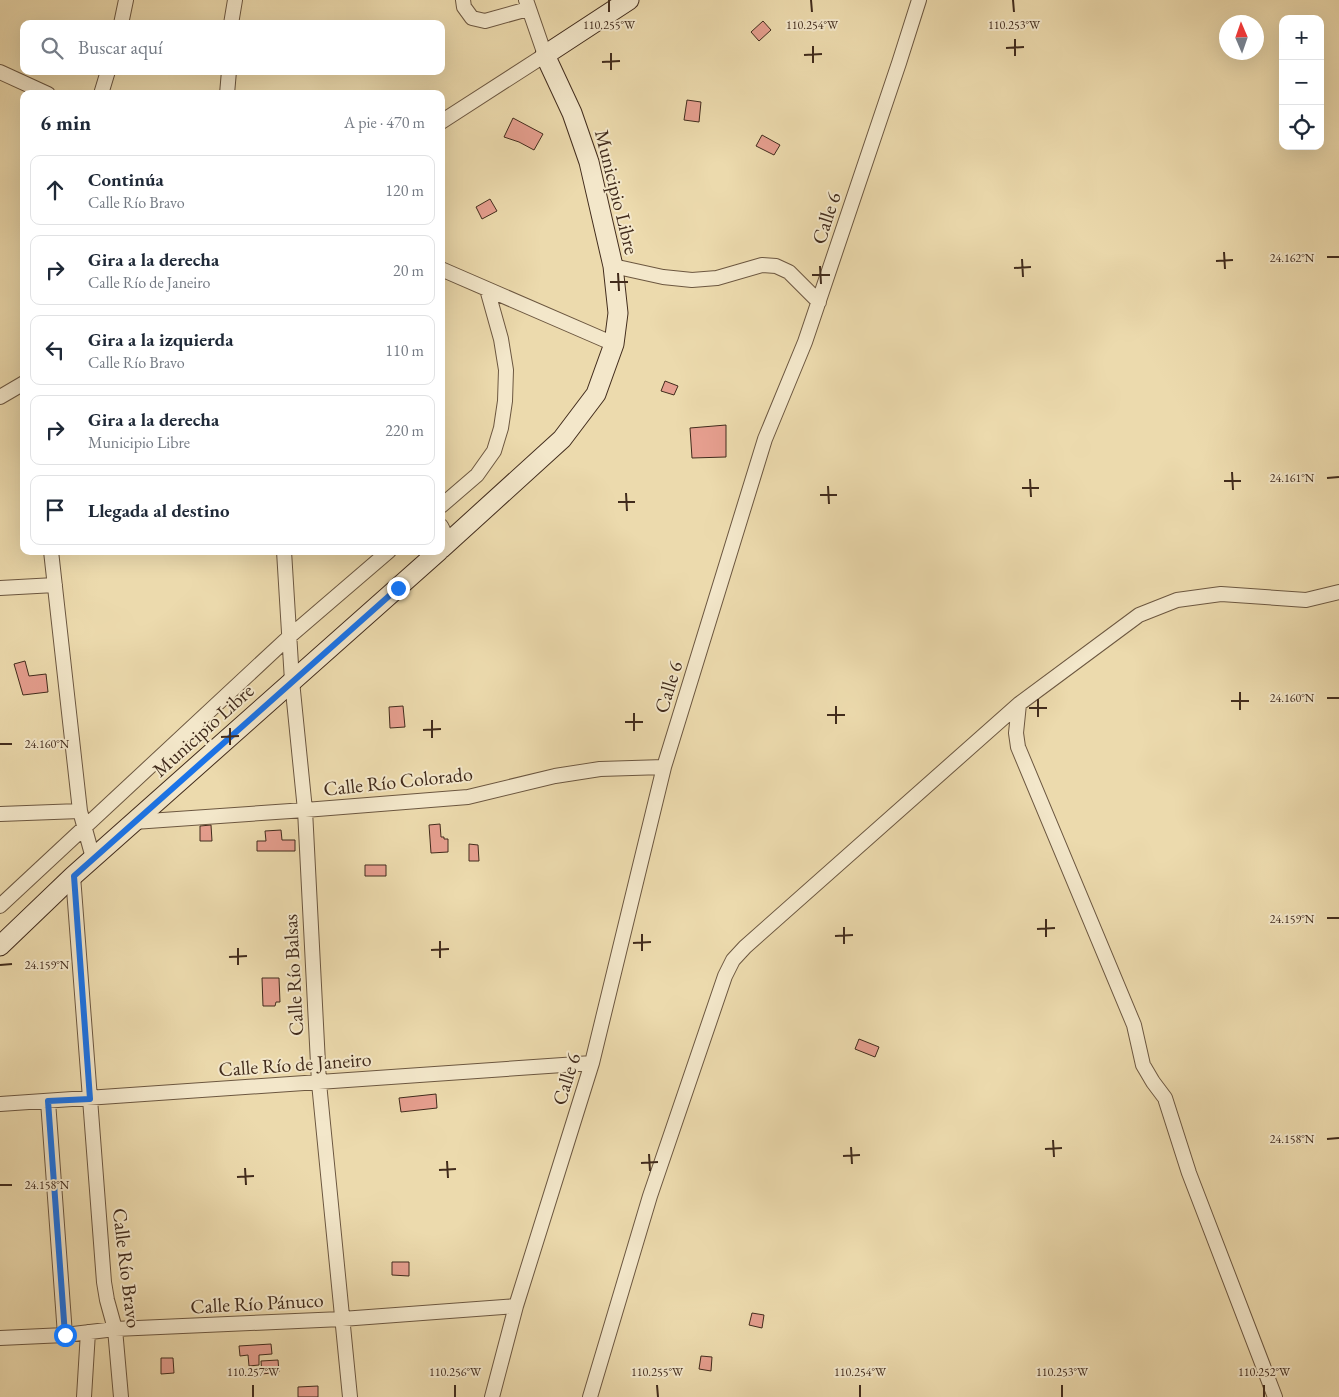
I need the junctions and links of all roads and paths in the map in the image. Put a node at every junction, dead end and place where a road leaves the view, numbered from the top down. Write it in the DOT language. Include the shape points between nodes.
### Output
graph roads {
  1 [pos="126,0"];
  2 [pos="235,0"];
  3 [pos="463,0"];
  4 [pos="629,0"];
  5 [pos="919,0"];
  6 [pos="527,4"];
  7 [pos="122,20"];
  8 [pos="232,20"];
  9 [pos="545,55"];
  10 [pos="0,72"];
  11 [pos="107,75"];
  12 [pos="229,75"];
  13 [pos="39,90"];
  14 [pos="102,90"];
  15 [pos="227,90"];
  16 [pos="445,119"];
  17 [pos="613,266"];
  18 [pos="445,271"];
  19 [pos="487,289"];
  20 [pos="819,302"];
  21 [pos="614,344"];
  22 [pos="20,385"];
  23 [pos="0,397"];
  24 [pos="445,503"];
  25 [pos="445,540"];
  26 [pos="51,555"];
  27 [pos="284,555"];
  28 [pos="383,555"];
  29 [pos="429,555"];
  30 [pos="55,585"];
  31 [pos="0,588"];
  32 [pos="1339,592"];
  33 [pos="290,636"];
  34 [pos="292,681"];
  35 [pos="1019,704"];
  36 [pos="664,766"];
  37 [pos="80,810"];
  38 [pos="305,810"];
  39 [pos="0,814"];
  40 [pos="134,822"];
  41 [pos="84,828"];
  42 [pos="93,858"];
  43 [pos="74,876"];
  44 [pos="0,906"];
  45 [pos="0,946"];
  46 [pos="592,1063"];
  47 [pos="319,1083"];
  48 [pos="90,1099"];
  49 [pos="48,1101"];
  50 [pos="0,1104"];
  51 [pos="516,1306"];
  52 [pos="342,1319"];
  53 [pos="115,1330"];
  54 [pos="88,1332"];
  55 [pos="65,1335"];
  56 [pos="0,1338"];
  57 [pos="84,1397"];
  58 [pos="121,1397"];
  59 [pos="350,1397"];
  60 [pos="492,1397"];
  61 [pos="590,1397"];
  62 [pos="1275,1397"];
  1 -- 7 [label="street"];
  2 -- 8 [label="street"];
  3 -- 6 [label="street" via="472,18 485,21"];
  4 -- 9 [label="street"];
  5 -- 20 [label="street, Calle 6"];
  6 -- 9 [label="street"];
  9 -- 16 [label="street"];
  9 -- 17 [label="street, Municipio Libre" via="572,113 589,162"];
  10 -- 13 [label="street"];
  11 -- 14 [label="street"];
  12 -- 15 [label="street"];
  17 -- 20 [label="street" via="692,280 717,278 762,264 776,266 789,272"];
  17 -- 21 [label="street, Municipio Libre" via="618,313"];
  18 -- 19 [label="street"];
  19 -- 21 [label="street"];
  19 -- 24 [label="street" via="502,339 506,370 501,428 494,451 478,475"];
  20 -- 36 [label="street, Calle 6" via="765,439"];
  21 -- 25 [label="street, Municipio Libre" via="596,394 562,440"];
  22 -- 23 [label="street"];
  26 -- 30 [label="street"];
  27 -- 33 [label="street, Calle Río Balsas"];
  28 -- 33 [label="street"];
  29 -- 34 [label="street, Municipio Libre"];
  30 -- 31 [label="street"];
  30 -- 37 [label="street"];
  32 -- 35 [label="street" via="1306,600 1221,594 1177,600 1139,615"];
  33 -- 34 [label="street, Calle Río Balsas"];
  33 -- 41 [label="street"];
  34 -- 38 [label="street, Calle Río Balsas"];
  34 -- 40 [label="street, Municipio Libre"];
  35 -- 61 [label="street" via="733,960 650,1196"];
  35 -- 62 [label="street" via="1018,747 1134,1024 1143,1064 1165,1098 1189,1173"];
  36 -- 38 [label="street, Calle Río Colorado" via="600,769 555,776 468,797"];
  36 -- 46 [label="street, Calle 6"];
  37 -- 39 [label="street"];
  37 -- 41 [label="street"];
  38 -- 40 [label="street, Calle Río Colorado"];
  38 -- 47 [label="street, Calle Río Balsas"];
  40 -- 42 [label="street, Municipio Libre"];
  41 -- 42 [label="street"];
  41 -- 44 [label="street"];
  42 -- 43 [label="street, Municipio Libre"];
  43 -- 45 [label="street, Municipio Libre"];
  43 -- 48 [label="street, Calle Río Bravo"];
  46 -- 47 [label="street, Calle Río de Janeiro"];
  46 -- 51 [label="street, Calle 6"];
  47 -- 48 [label="street, Calle Río de Janeiro"];
  47 -- 52 [label="street, Calle Río Balsas"];
  48 -- 49 [label="street, Calle Río de Janeiro"];
  48 -- 53 [label="street, Calle Río Bravo" via="104,1282"];
  49 -- 50 [label="street, Calle Río de Janeiro"];
  49 -- 55 [label="street"];
  51 -- 52 [label="street, Calle Río Pánuco"];
  51 -- 60 [label="street, Calle 6"];
  52 -- 53 [label="street, Calle Río Pánuco"];
  52 -- 59 [label="street, Calle Río Balsas"];
  53 -- 54 [label="street, Calle Río Pánuco"];
  53 -- 58 [label="street, Calle Río Bravo"];
  54 -- 55 [label="street, Calle Río Pánuco"];
  54 -- 57 [label="street"];
  55 -- 56 [label="street, Calle Río Pánuco"];
}
